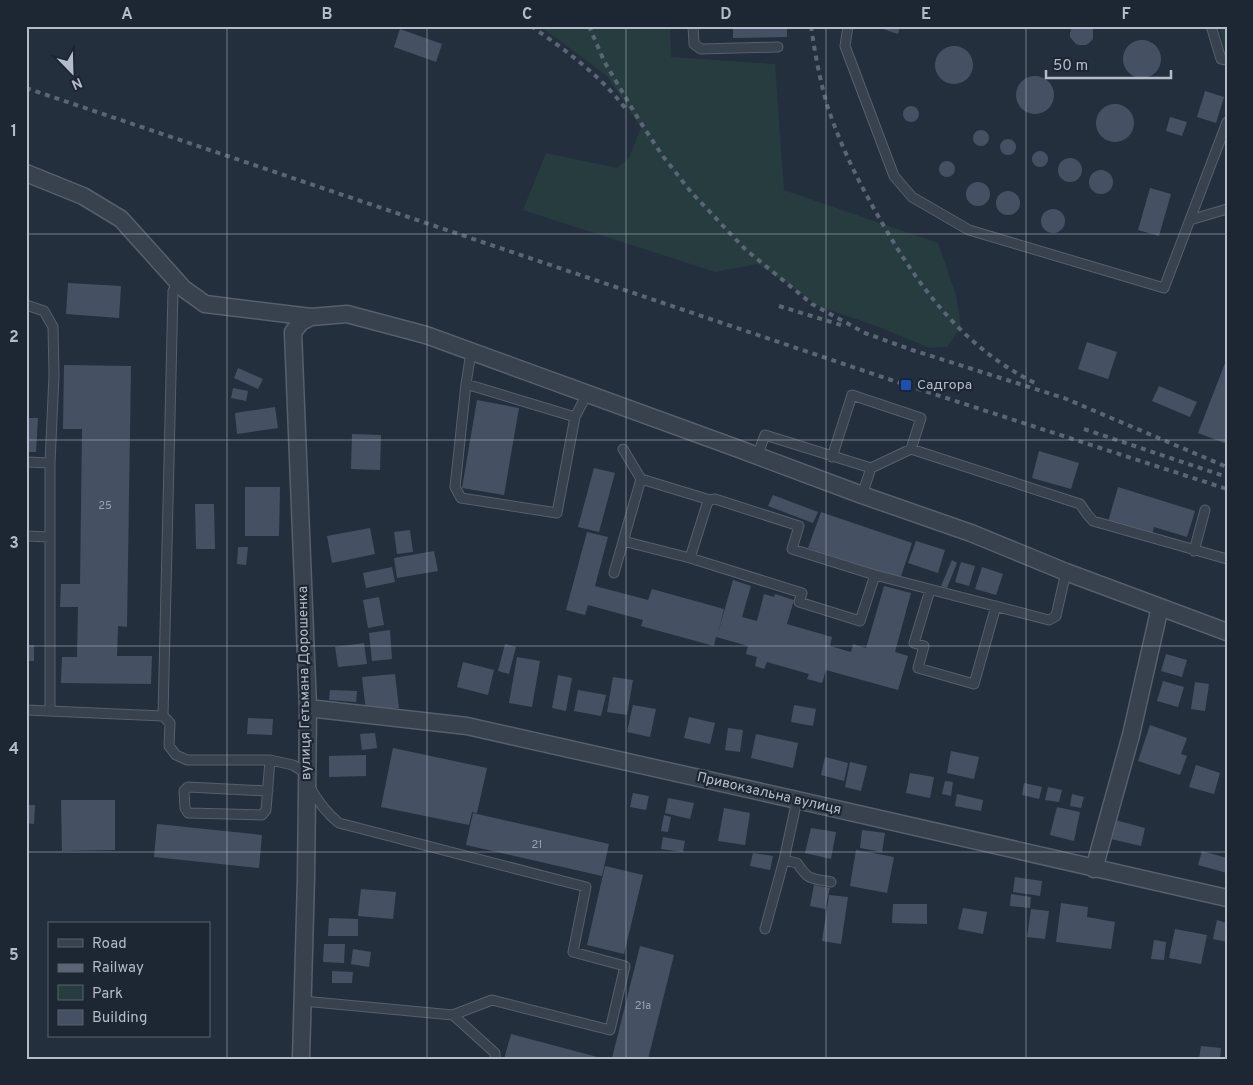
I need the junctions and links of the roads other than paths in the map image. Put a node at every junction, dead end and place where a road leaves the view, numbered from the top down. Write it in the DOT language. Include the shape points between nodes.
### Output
graph roads {
  1 [pos="693,26"];
  2 [pos="848,26"];
  3 [pos="1211,26"];
  4 [pos="778,48"];
  5 [pos="1227,60"];
  6 [pos="1227,122"];
  7 [pos="26,174"];
  8 [pos="1227,209"];
  9 [pos="1190,220"];
  10 [pos="178,282"];
  11 [pos="26,305"];
  12 [pos="311,317"];
  13 [pos="471,352"];
  14 [pos="466,384"];
  15 [pos="587,394"];
  16 [pos="575,417"];
  17 [pos="623,449"];
  18 [pos="911,449"];
  19 [pos="757,456"];
  20 [pos="832,457"];
  21 [pos="26,462"];
  22 [pos="50,463"];
  23 [pos="871,468"];
  24 [pos="641,479"];
  25 [pos="862,495"];
  26 [pos="710,500"];
  27 [pos="1204,510"];
  28 [pos="26,536"];
  29 [pos="50,537"];
  30 [pos="623,541"];
  31 [pos="1194,551"];
  32 [pos="690,558"];
  33 [pos="1227,559"];
  34 [pos="1066,572"];
  35 [pos="614,573"];
  36 [pos="875,575"];
  37 [pos="930,590"];
  38 [pos="996,606"];
  39 [pos="1160,607"];
  40 [pos="1227,632"];
  41 [pos="308,708"];
  42 [pos="26,710"];
  43 [pos="50,711"];
  44 [pos="164,716"];
  45 [pos="270,760"];
  46 [pos="307,779"];
  47 [pos="268,791"];
  48 [pos="797,800"];
  49 [pos="784,860"];
  50 [pos="1094,869"];
  51 [pos="831,882"];
  52 [pos="1227,898"];
  53 [pos="765,930"];
  54 [pos="303,1001"];
  55 [pos="453,1015"];
  56 [pos="301,1059"];
  57 [pos="496,1059"];
  1 -- 4 [label="lane" via="694,44 701,49"];
  2 -- 9 [label="lane" via="844,46 894,176 912,197 969,230 1164,288"];
  3 -- 5 [label="lane" via="1222,59"];
  6 -- 9 [label="lane"];
  7 -- 10 [label="street" via="83,196 121,219"];
  8 -- 9 [label="lane"];
  10 -- 12 [label="street" via="205,304"];
  10 -- 44 [label="lane" via="173,291"];
  11 -- 22 [label="lane" via="44,311 53,327"];
  12 -- 13 [label="street" via="347,314 426,335"];
  12 -- 41 [label="street, вулиця Гетьмана Дорошенка" via="301,322 293,332"];
  13 -- 14 [label="lane"];
  13 -- 15 [label="street"];
  14 -- 16 [label="lane"];
  14 -- 16 [label="lane" via="455,487 460,498 557,514"];
  15 -- 16 [label="lane"];
  15 -- 19 [label="street"];
  17 -- 24 [label="lane"];
  18 -- 20 [label="lane" via="921,418 852,396"];
  18 -- 23 [label="lane"];
  18 -- 31 [label="lane" via="1080,504 1093,521"];
  19 -- 20 [label="lane" via="765,435"];
  19 -- 25 [label="street"];
  20 -- 23 [label="lane"];
  21 -- 22 [label="lane"];
  22 -- 29 [label="lane"];
  23 -- 25 [label="lane"];
  24 -- 26 [label="lane"];
  24 -- 30 [label="lane"];
  25 -- 34 [label="street" via="971,533"];
  26 -- 32 [label="lane"];
  26 -- 36 [label="lane" via="716,499 799,526 792,549"];
  27 -- 31 [label="lane"];
  28 -- 29 [label="lane"];
  29 -- 43 [label="lane"];
  30 -- 32 [label="lane"];
  30 -- 35 [label="lane"];
  31 -- 33 [label="lane"];
  32 -- 36 [label="lane" via="802,593 799,602 860,621"];
  34 -- 38 [label="lane" via="1056,616 1049,620"];
  34 -- 39 [label="street"];
  36 -- 37 [label="lane"];
  37 -- 38 [label="lane"];
  37 -- 38 [label="lane" via="914,643 924,646 918,668 974,684"];
  39 -- 40 [label="street"];
  39 -- 50 [label="street" via="1131,735"];
  41 -- 46 [label="street, вулиця Гетьмана Дорошенка"];
  41 -- 48 [label="street, Привокзальна вулиця" via="467,726"];
  42 -- 43 [label="lane"];
  43 -- 44 [label="lane"];
  44 -- 45 [label="lane" via="170,723 169,746 176,755 187,760"];
  45 -- 46 [label="lane" via="293,765"];
  45 -- 47 [label="lane"];
  46 -- 54 [label="street, вулиця Гетьмана Дорошенка"];
  46 -- 55 [label="lane" via="320,804 339,823 586,887 573,952 625,966 610,1030 492,1000"];
  47 -- 47 [label="lane" via="266,810 262,815 188,812 184,808 184,791 188,787"];
  48 -- 49 [label="lane"];
  48 -- 50 [label="street, Привокзальна вулиця"];
  49 -- 51 [label="lane" via="797,864 808,877"];
  49 -- 53 [label="lane"];
  50 -- 52 [label="street, Привокзальна вулиця"];
  54 -- 55 [label="lane"];
  54 -- 56 [label="street, вулиця Гетьмана Дорошенка"];
  55 -- 57 [label="lane" via="495,1053"];
}
